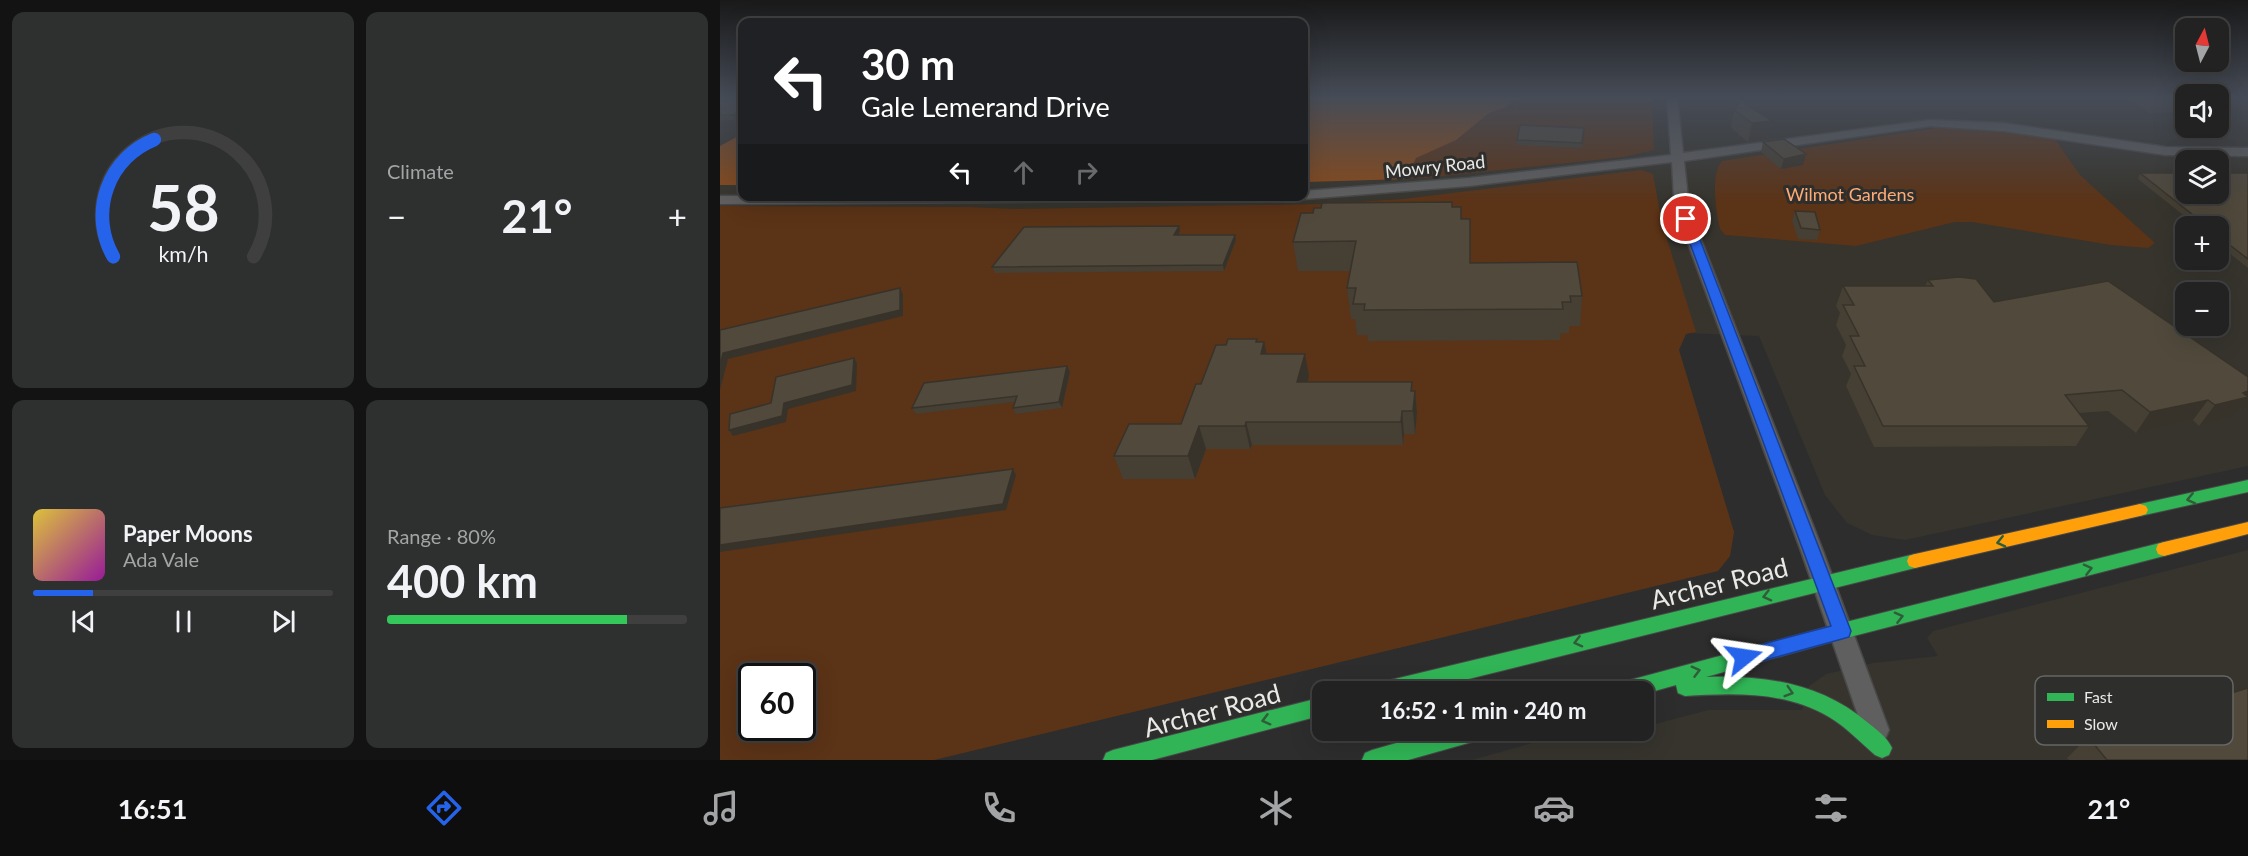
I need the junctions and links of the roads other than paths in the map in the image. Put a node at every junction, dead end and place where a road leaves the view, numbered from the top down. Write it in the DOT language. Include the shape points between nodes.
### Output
graph roads {
  1 [pos="1675,131"];
  2 [pos="1878,131"];
  3 [pos="2034,131"];
  4 [pos="2248,152"];
  5 [pos="1678,157"];
  6 [pos="1308,195"];
  7 [pos="720,201"];
  8 [pos="738,201"];
  9 [pos="2248,486"];
  10 [pos="2248,528"];
  11 [pos="1824,582"];
  12 [pos="1842,631"];
  13 [pos="1423,681"];
  14 [pos="1654,682"];
  15 [pos="1654,690"];
  16 [pos="1312,709"];
  17 [pos="1440,741"];
  18 [pos="1884,754"];
  19 [pos="1113,760"];
  20 [pos="1372,760"];
  1 -- 5 [label="street"];
  2 -- 5 [label="street, Mowry Road"];
  3 -- 4 [label="street, Mowry Road" via="2166,151"];
  5 -- 6 [label="street, Mowry Road" via="1469,182"];
  5 -- 11 [label="street" via="1686,219"];
  7 -- 8 [label="street"];
  9 -- 11 [label="main road, Archer Road, one-way"];
  12 -- 10 [label="main road, one-way"];
  11 -- 12 [label="street"];
  11 -- 13 [label="main road, Archer Road, one-way"];
  14 -- 12 [label="main road, one-way"];
  12 -- 18 [label="street"];
  15 -- 18 [label="main road, one-way" via="1726,683 1771,686 1836,711"];
  16 -- 19 [label="main road, Archer Road, one-way"];
  17 -- 20 [label="main road"];
}
